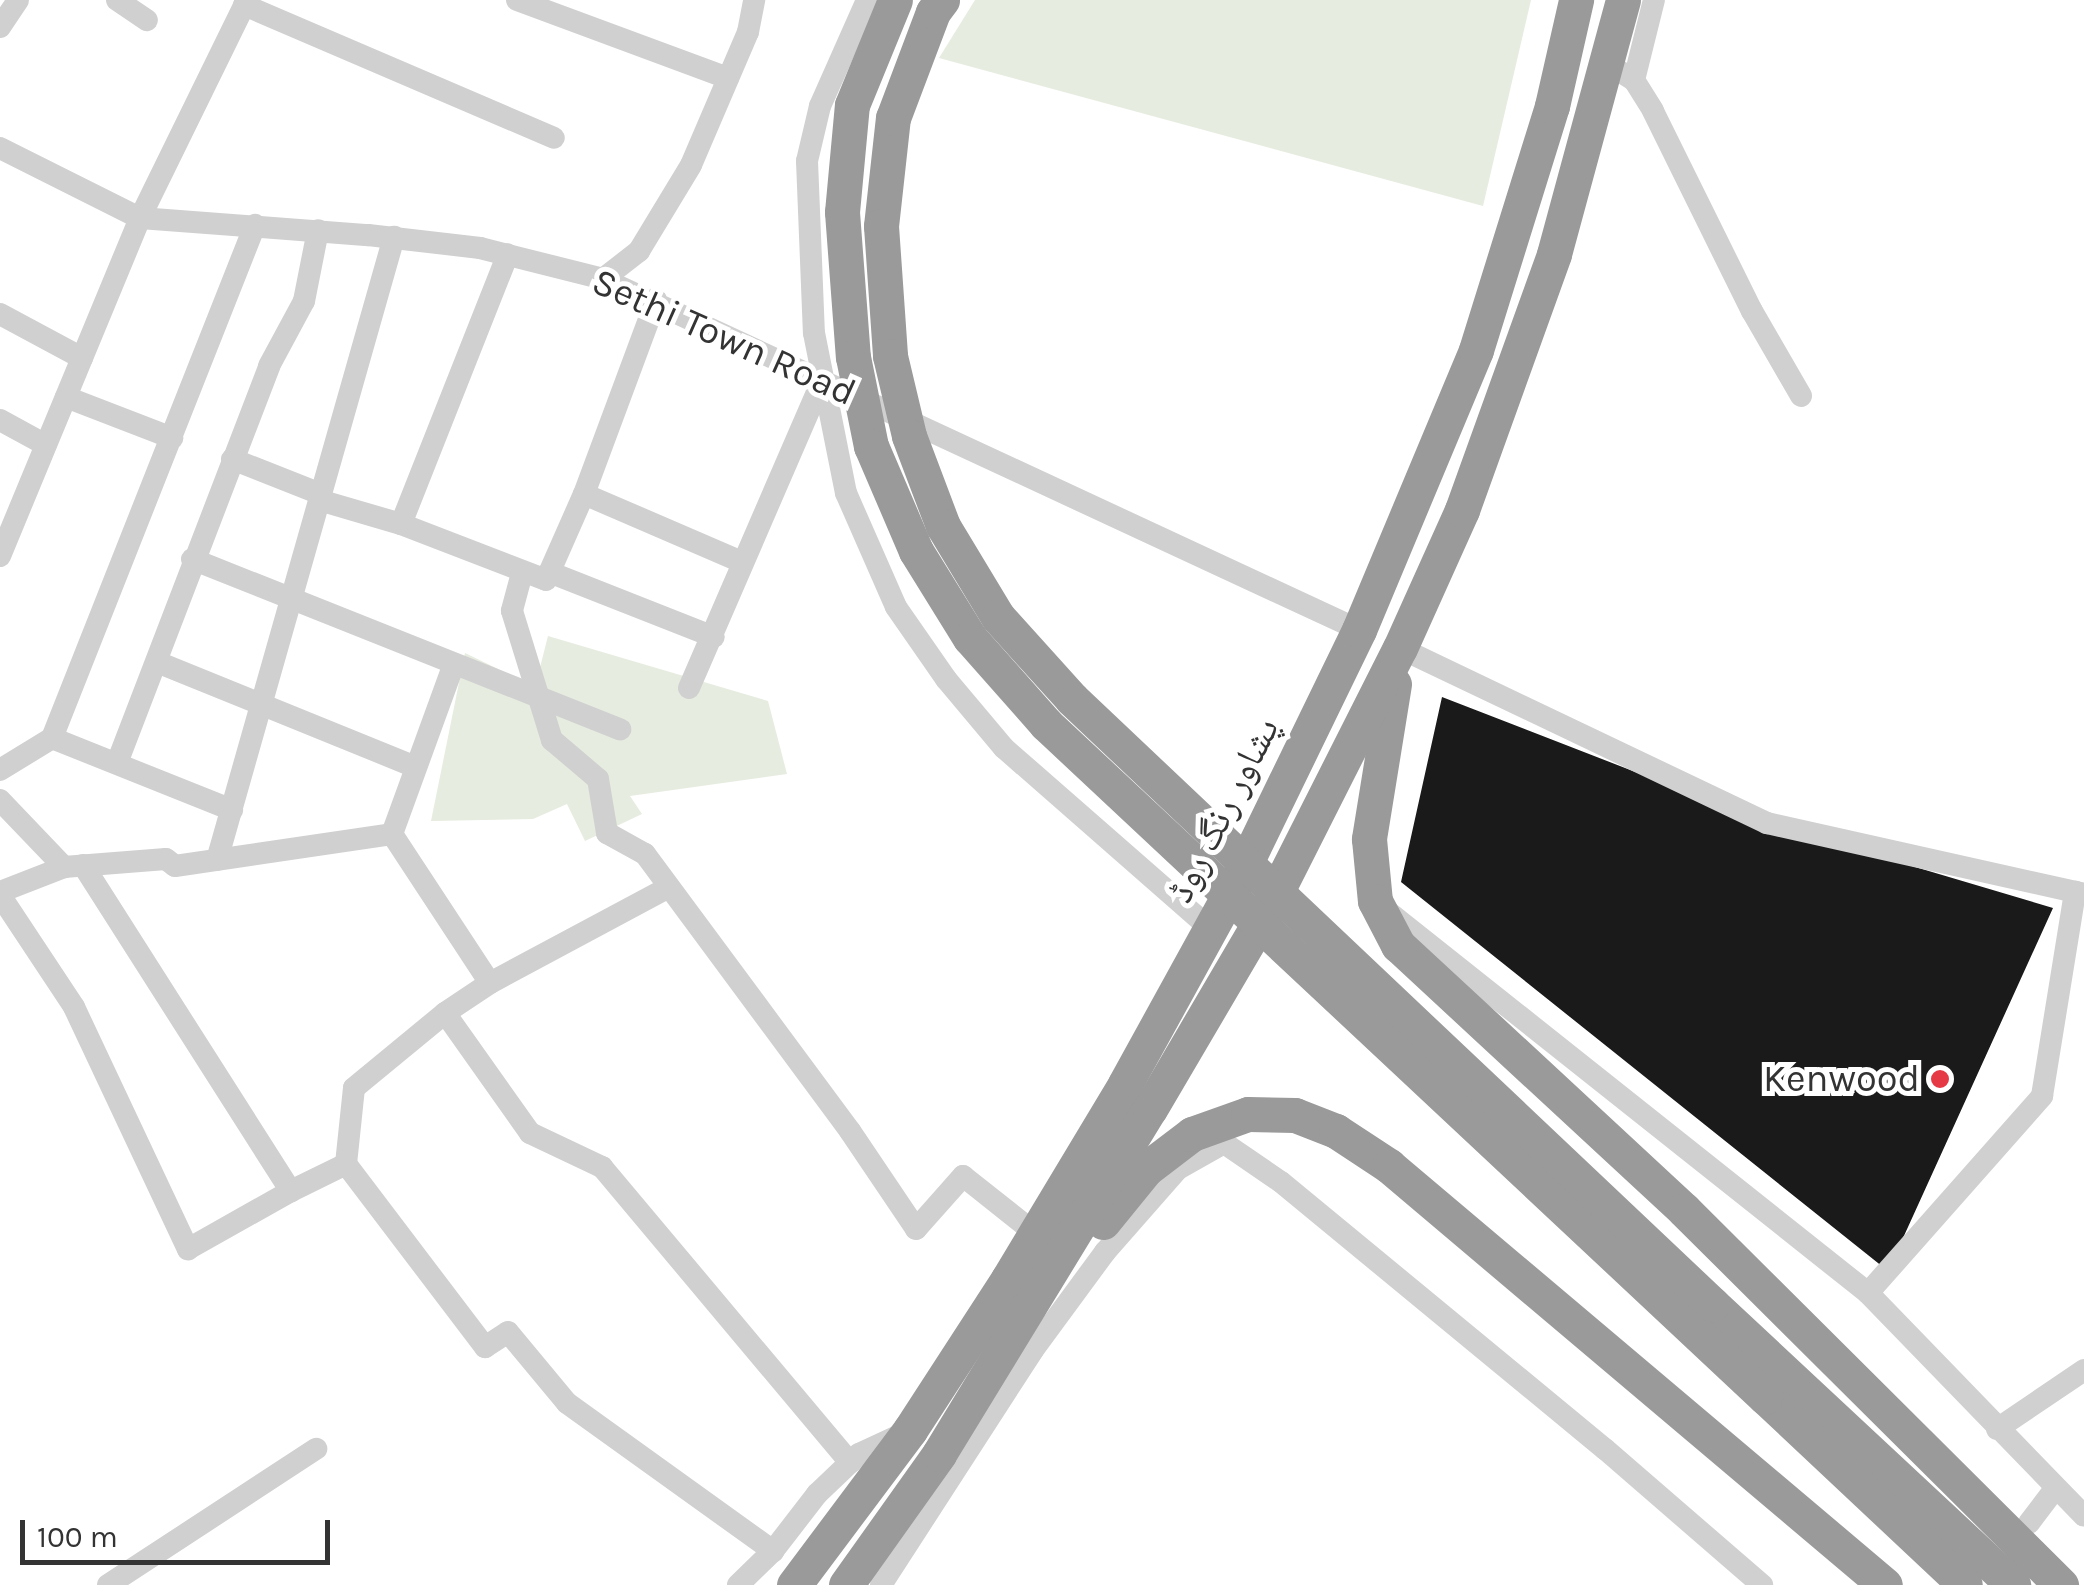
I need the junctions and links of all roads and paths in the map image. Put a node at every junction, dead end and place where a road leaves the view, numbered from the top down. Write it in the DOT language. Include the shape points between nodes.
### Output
graph roads {
  1 [pos="18,0"];
  2 [pos="117,0"];
  3 [pos="517,0"];
  4 [pos="754,0"];
  5 [pos="867,0"];
  6 [pos="895,0"];
  7 [pos="942,0"];
  8 [pos="1576,0"];
  9 [pos="1623,0"];
  10 [pos="1654,0"];
  11 [pos="245,2"];
  12 [pos="147,20"];
  13 [pos="0,27"];
  14 [pos="1621,72"];
  15 [pos="728,78"];
  16 [pos="554,138"];
  17 [pos="0,148"];
  18 [pos="140,218"];
  19 [pos="255,225"];
  20 [pos="318,230"];
  21 [pos="394,238"];
  22 [pos="508,254"];
  23 [pos="603,279"];
  24 [pos="656,300"];
  25 [pos="0,314"];
  26 [pos="82,358"];
  27 [pos="822,380"];
  28 [pos="1801,396"];
  29 [pos="66,397"];
  30 [pos="0,420"];
  31 [pos="172,438"];
  32 [pos="46,445"];
  33 [pos="232,459"];
  34 [pos="584,494"];
  35 [pos="320,497"];
  36 [pos="401,524"];
  37 [pos="0,556"];
  38 [pos="192,558"];
  39 [pos="742,562"];
  40 [pos="549,572"];
  41 [pos="522,573"];
  42 [pos="293,600"];
  43 [pos="1360,630"];
  44 [pos="713,636"];
  45 [pos="1400,648"];
  46 [pos="156,662"];
  47 [pos="453,666"];
  48 [pos="689,688"];
  49 [pos="541,700"];
  50 [pos="264,704"];
  51 [pos="620,730"];
  52 [pos="52,738"];
  53 [pos="117,763"];
  54 [pos="416,766"];
  55 [pos="0,770"];
  56 [pos="0,800"];
  57 [pos="232,810"];
  58 [pos="392,834"];
  59 [pos="217,860"];
  60 [pos="74,866"];
  61 [pos="669,887"];
  62 [pos="2079,893"];
  63 [pos="0,894"];
  64 [pos="1375,901"];
  65 [pos="1210,929"];
  66 [pos="490,983"];
  67 [pos="445,1013"];
  68 [pos="346,1164"];
  69 [pos="291,1191"];
  70 [pos="1035,1233"];
  71 [pos="1868,1293"];
  72 [pos="1038,1296"];
  73 [pos="1017,1352"];
  74 [pos="2084,1370"];
  75 [pos="1997,1429"];
  76 [pos="910,1430"];
  77 [pos="316,1449"];
  78 [pos="850,1463"];
  79 [pos="2054,1490"];
  80 [pos="2084,1516"];
  81 [pos="2029,1523"];
  82 [pos="773,1551"];
  83 [pos="115,1583"];
  84 [pos="738,1585"];
  85 [pos="794,1585"];
  86 [pos="846,1585"];
  87 [pos="881,1585"];
  88 [pos="1762,1585"];
  89 [pos="1884,1585"];
  90 [pos="1965,1585"];
  91 [pos="2013,1585"];
  92 [pos="2062,1585"];
  1 -- 13 [label="street"];
  2 -- 12 [label="street"];
  3 -- 15 [label="street"];
  4 -- 15 [label="street"];
  5 -- 27 [label="street" via="820,106 807,160 809,279"];
  6 -- 90 [label="highway, bridge" via="852,105 842,212 853,357 871,446 916,551 970,638 1046,724"];
  7 -- 91 [label="highway, bridge" via="892,118 880,226 890,356 909,436 943,526 998,617 1086,712"];
  8 -- 43 [label="highway, پشاور رنگ روڈ" via="1552,106 1476,350"];
  9 -- 14 [label="highway"];
  10 -- 14 [label="street"];
  11 -- 16 [label="street"];
  11 -- 18 [label="street"];
  14 -- 28 [label="street"];
  14 -- 45 [label="highway" via="1462,510"];
  15 -- 23 [label="street" via="691,165 639,251"];
  17 -- 18 [label="street, Sethi Town Road"];
  18 -- 19 [label="street, Sethi Town Road"];
  18 -- 26 [label="street"];
  19 -- 20 [label="street, Sethi Town Road"];
  19 -- 31 [label="street"];
  20 -- 21 [label="street, Sethi Town Road"];
  20 -- 33 [label="street" via="304,301"];
  21 -- 22 [label="street, Sethi Town Road"];
  21 -- 35 [label="street"];
  22 -- 23 [label="street, Sethi Town Road"];
  22 -- 36 [label="street"];
  23 -- 24 [label="street, Sethi Town Road"];
  24 -- 27 [label="street, Sethi Town Road"];
  24 -- 34 [label="street"];
  25 -- 26 [label="street"];
  26 -- 29 [label="street"];
  27 -- 39 [label="street"];
  27 -- 43 [label="street, Sethi Town Road"];
  27 -- 65 [label="street" via="846,492 867,547 896,607 936,665 1004,748"];
  29 -- 31 [label="street"];
  29 -- 32 [label="street"];
  30 -- 32 [label="street"];
  31 -- 52 [label="street"];
  32 -- 37 [label="street"];
  33 -- 35 [label="street"];
  33 -- 38 [label="street"];
  34 -- 39 [label="street"];
  34 -- 40 [label="street"];
  35 -- 36 [label="street"];
  35 -- 42 [label="street"];
  36 -- 41 [label="street"];
  38 -- 42 [label="street"];
  38 -- 46 [label="street"];
  39 -- 44 [label="street"];
  40 -- 41 [label="street" via="546,580"];
  40 -- 44 [label="street"];
  41 -- 49 [label="street" via="512,611"];
  42 -- 47 [label="street"];
  42 -- 50 [label="street"];
  43 -- 65 [label="highway, پشاور رنگ روڈ"];
  44 -- 48 [label="street"];
  45 -- 62 [label="street" via="1768,823"];
  45 -- 64 [label="highway" via="1369,839"];
  45 -- 72 [label="highway" via="1273,899"];
  46 -- 50 [label="street"];
  46 -- 53 [label="street"];
  47 -- 49 [label="street"];
  47 -- 54 [label="street"];
  49 -- 51 [label="street"];
  49 -- 61 [label="street" via="552,740 598,779 607,834 646,854"];
  50 -- 54 [label="street"];
  50 -- 57 [label="street"];
  52 -- 53 [label="street"];
  52 -- 55 [label="street"];
  53 -- 57 [label="street"];
  54 -- 58 [label="street"];
  56 -- 60 [label="street"];
  57 -- 59 [label="street"];
  58 -- 59 [label="street"];
  58 -- 66 [label="street"];
  59 -- 60 [label="street"];
  60 -- 63 [label="street"];
  60 -- 69 [label="street"];
  61 -- 66 [label="street"];
  61 -- 70 [label="street" via="916,1229 962,1176"];
  62 -- 71 [label="street" via="2042,1096"];
  63 -- 69 [label="street" via="74,1007 188,1249"];
  64 -- 71 [label="street"];
  64 -- 92 [label="highway" via="1398,945 1684,1210"];
  65 -- 70 [label="highway, پشاور رنگ روڈ"];
  66 -- 67 [label="street"];
  67 -- 68 [label="street" via="354,1088"];
  67 -- 78 [label="street" via="530,1133 602,1167"];
  68 -- 69 [label="street"];
  68 -- 82 [label="street" via="486,1346 508,1332 567,1403"];
  70 -- 76 [label="highway, پشاور رنگ روڈ"];
  71 -- 75 [label="street"];
  72 -- 73 [label="highway"];
  72 -- 89 [label="highway" via="1146,1169 1192,1134 1248,1114 1295,1116 1336,1131 1388,1166"];
  73 -- 86 [label="highway"];
  73 -- 87 [label="street"];
  73 -- 88 [label="street" via="1178,1169 1224,1144 1282,1182"];
  74 -- 75 [label="street"];
  75 -- 79 [label="street"];
  76 -- 78 [label="street"];
  76 -- 85 [label="highway, پشاور رنگ روڈ"];
  77 -- 83 [label="street"];
  78 -- 82 [label="street"];
  79 -- 80 [label="street"];
  79 -- 81 [label="street"];
  82 -- 84 [label="street"];
}
